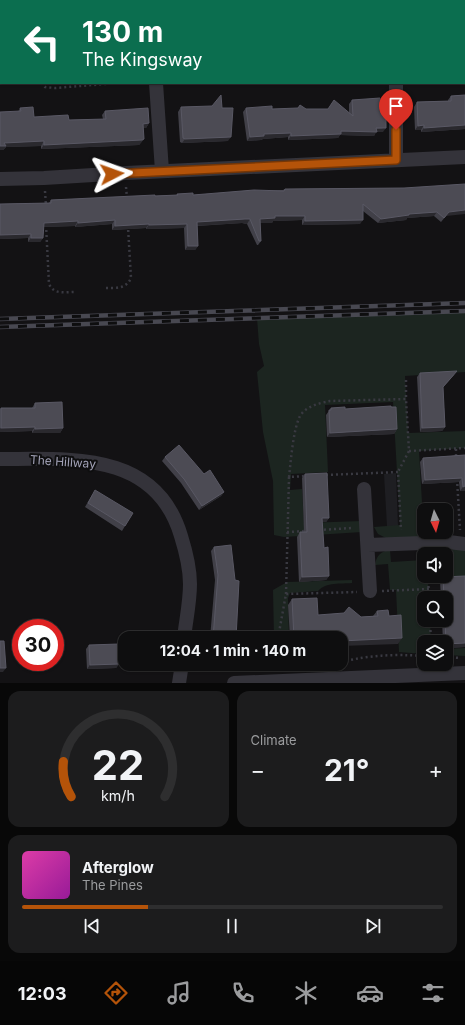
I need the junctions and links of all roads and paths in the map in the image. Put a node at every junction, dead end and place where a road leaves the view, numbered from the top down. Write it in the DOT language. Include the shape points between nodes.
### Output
graph roads {
  1 [pos="42,84"];
  2 [pos="105,84"];
  3 [pos="156,84"];
  4 [pos="396,84"];
  5 [pos="465,157"];
  6 [pos="396,160"];
  7 [pos="162,171"];
  8 [pos="126,173"];
  9 [pos="44,178"];
  10 [pos="0,179"];
  11 [pos="127,203"];
  12 [pos="46,209"];
  13 [pos="46,224"];
  14 [pos="128,225"];
  15 [pos="106,288"];
  16 [pos="75,292"];
  17 [pos="406,380"];
  18 [pos="406,399"];
  19 [pos="465,448"];
  20 [pos="456,449"];
  21 [pos="409,451"];
  22 [pos="0,459"];
  23 [pos="457,464"];
  24 [pos="398,472"];
  25 [pos="457,472"];
  26 [pos="319,475"];
  27 [pos="311,476"];
  28 [pos="289,477"];
  29 [pos="364,489"];
  30 [pos="367,528"];
  31 [pos="310,530"];
  32 [pos="317,530"];
  33 [pos="287,532"];
  34 [pos="463,543"];
  35 [pos="401,544"];
  36 [pos="368,545"];
  37 [pos="429,583"];
  38 [pos="429,589"];
  39 [pos="370,591"];
  40 [pos="286,594"];
  41 [pos="185,631"];
  42 [pos="279,631"];
  43 [pos="417,656"];
  44 [pos="453,657"];
  45 [pos="465,658"];
  46 [pos="348,660"];
  47 [pos="181,671"];
  48 [pos="465,672"];
  49 [pos="431,678"];
  50 [pos="179,683"];
  51 [pos="234,683"];
  1 -- 2 [label="path" via="55,88"];
  3 -- 7 [label="street"];
  4 -- 6 [label="street"];
  5 -- 6 [label="street"];
  6 -- 7 [label="street"];
  7 -- 8 [label="street"];
  8 -- 9 [label="street"];
  8 -- 11 [label="path"];
  9 -- 10 [label="street"];
  9 -- 12 [label="path"];
  13 -- 16 [label="path" via="50,288 58,293"];
  14 -- 15 [label="path" via="131,278 122,287"];
  17 -- 18 [label="path"];
  18 -- 21 [label="path"];
  18 -- 28 [label="path" via="330,401 306,409 296,430"];
  19 -- 20 [label="path"];
  20 -- 21 [label="path"];
  20 -- 23 [label="path"];
  21 -- 24 [label="path"];
  22 -- 41 [label="street, The Hillway" via="91,462 117,468 133,474 163,498 177,522 190,570"];
  24 -- 26 [label="path"];
  24 -- 35 [label="path"];
  25 -- 34 [label="path"];
  27 -- 28 [label="path"];
  28 -- 33 [label="path"];
  29 -- 30 [label="street"];
  30 -- 32 [label="path"];
  30 -- 36 [label="street"];
  31 -- 33 [label="path"];
  33 -- 40 [label="path"];
  34 -- 35 [label="street"];
  35 -- 36 [label="street"];
  36 -- 39 [label="street"];
  37 -- 38 [label="path"];
  38 -- 39 [label="path"];
  39 -- 40 [label="path"];
  40 -- 42 [label="path"];
  43 -- 46 [label="path" via="384,654"];
  44 -- 45 [label="path"];
  47 -- 50 [label="street"];
  48 -- 49 [label="street"];
  49 -- 51 [label="street"];
}
